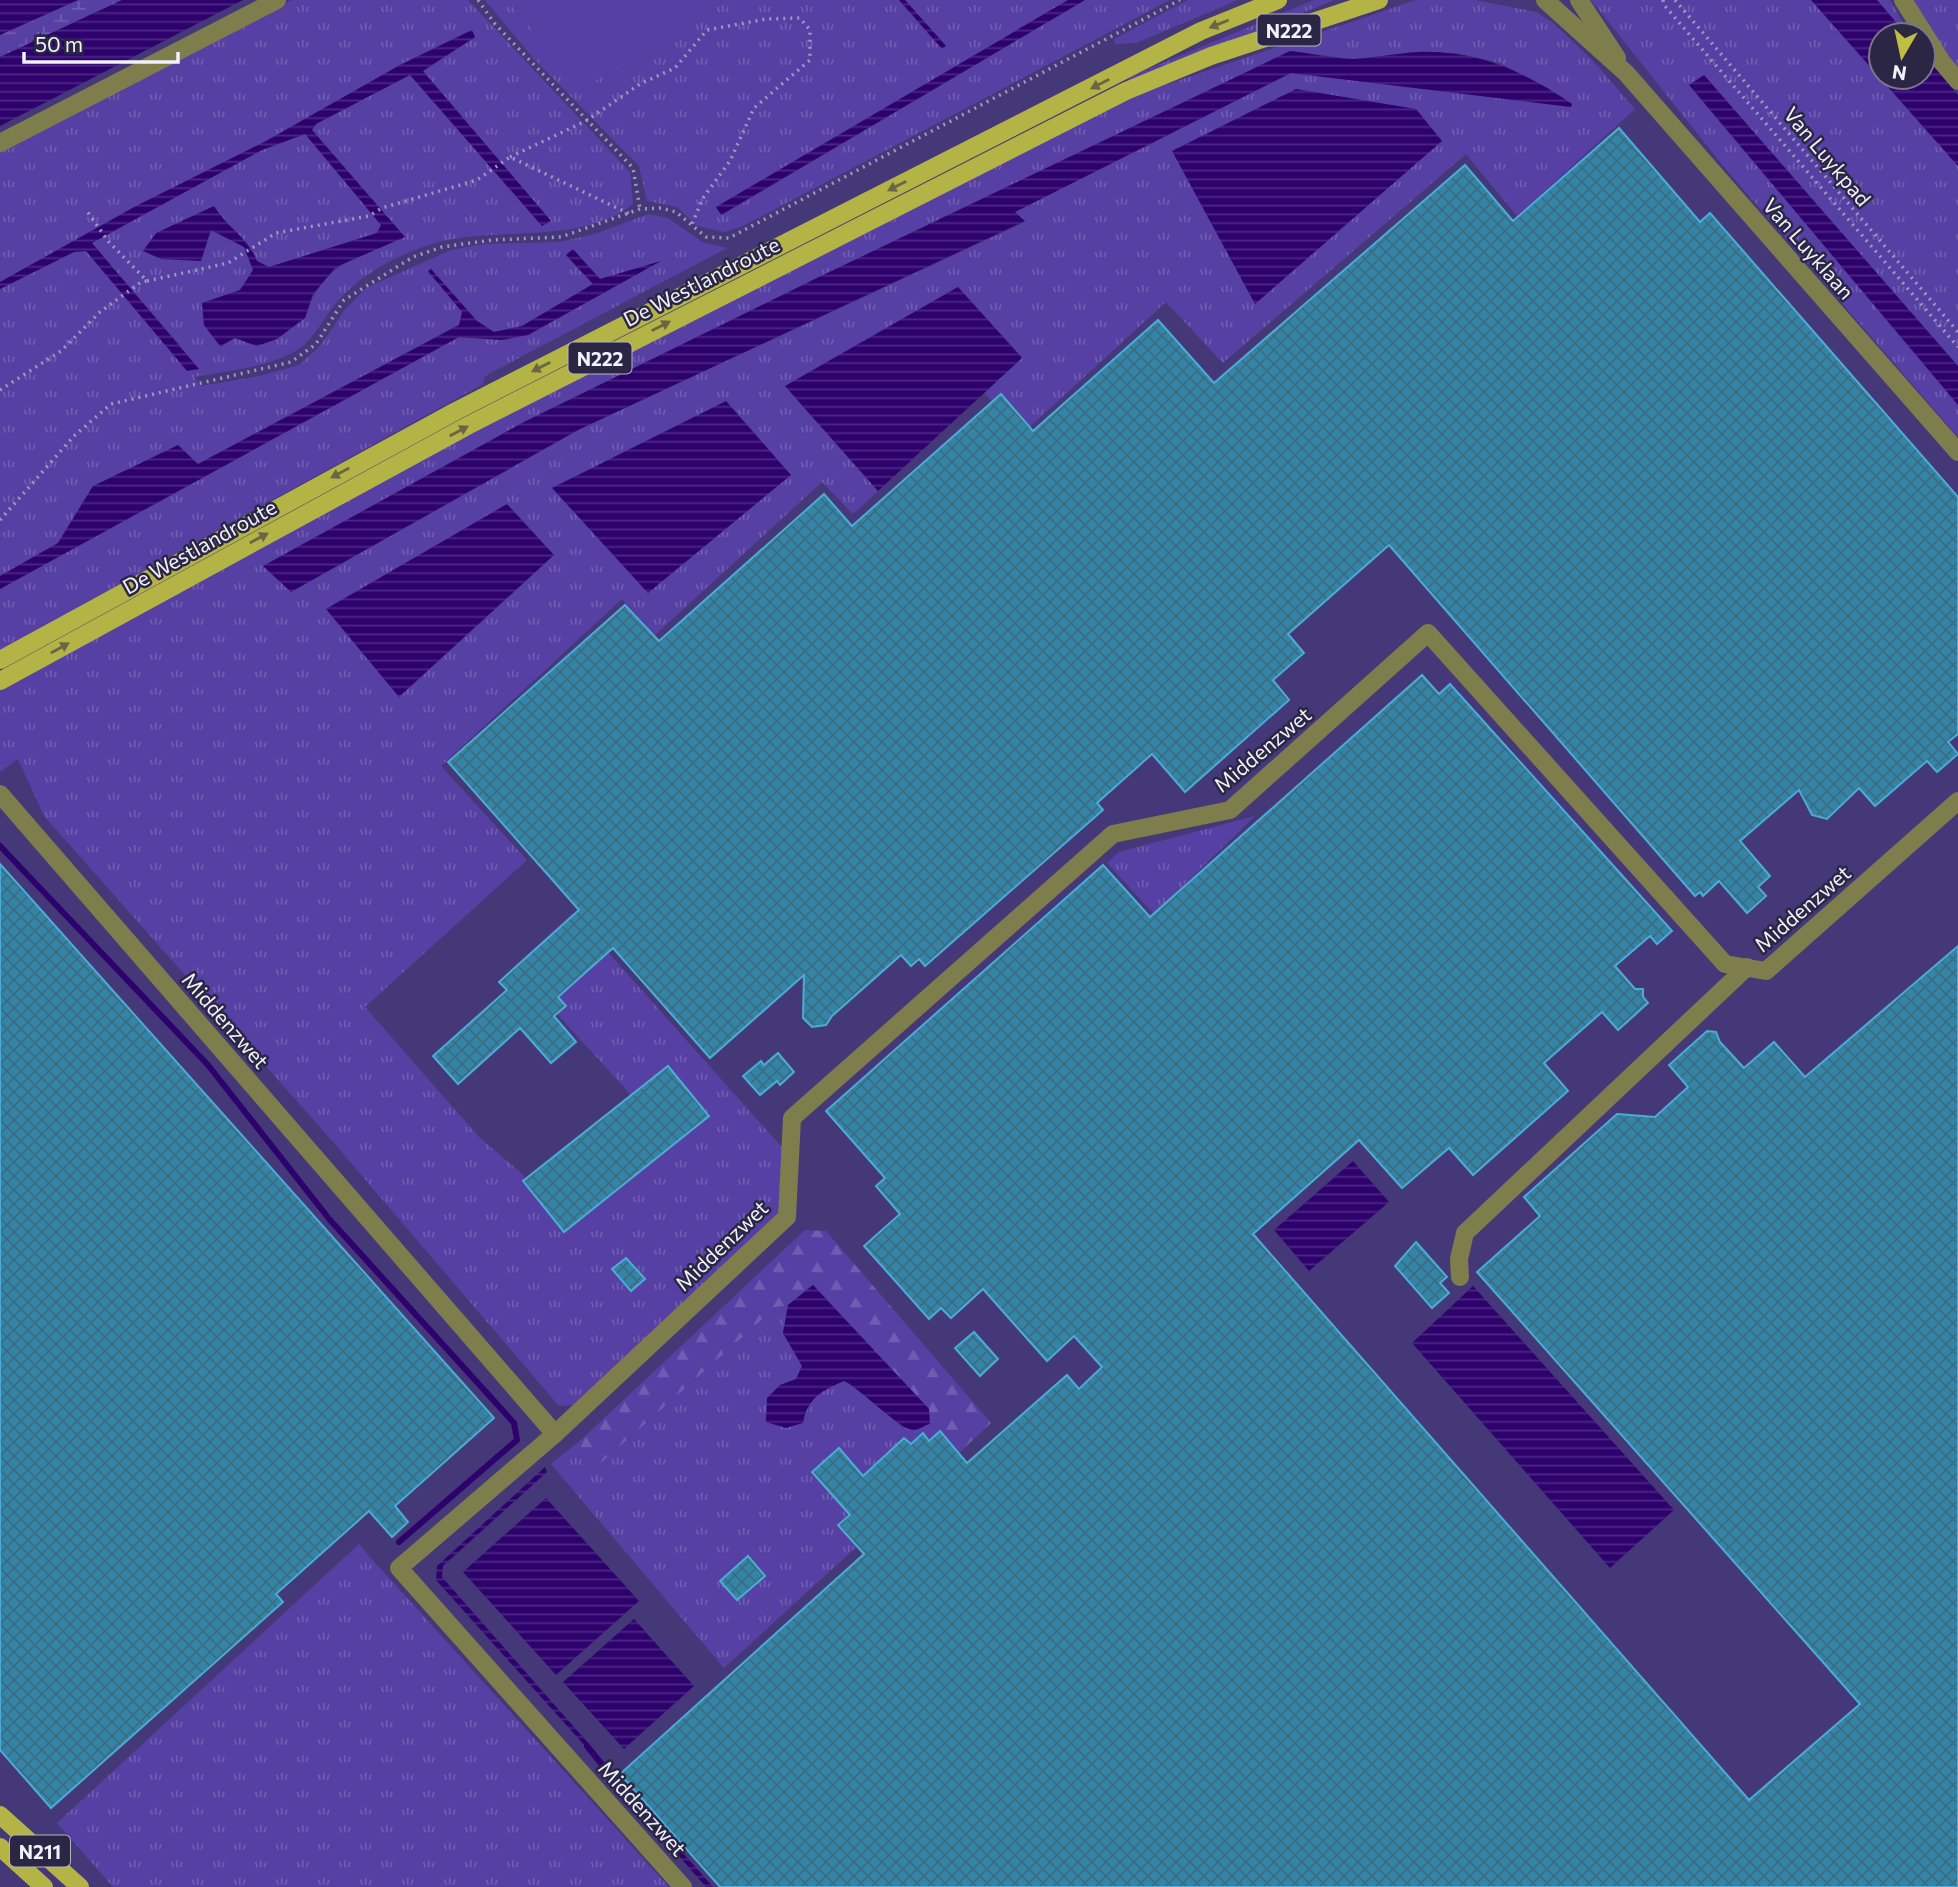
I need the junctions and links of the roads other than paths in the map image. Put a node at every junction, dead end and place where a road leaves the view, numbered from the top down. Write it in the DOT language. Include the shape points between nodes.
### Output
graph roads {
  1 [pos="277,0"];
  2 [pos="1278,0"];
  3 [pos="1545,0"];
  4 [pos="1579,0"];
  5 [pos="1903,0"];
  6 [pos="1372,1"];
  7 [pos="1626,73"];
  8 [pos="1958,81"];
  9 [pos="0,143"];
  10 [pos="1958,452"];
  11 [pos="0,660"];
  12 [pos="0,681"];
  13 [pos="0,794"];
  14 [pos="1958,801"];
  15 [pos="1747,967"];
  16 [pos="1460,1277"];
  17 [pos="555,1434"];
  18 [pos="0,1815"];
  19 [pos="0,1847"];
  20 [pos="44,1887"];
  21 [pos="80,1887"];
  22 [pos="684,1887"];
  1 -- 9 [label="street"];
  2 -- 11 [label="main road, De Westlandroute / N222, one-way" via="1201,31 708,280 409,436"];
  3 -- 7 [label="street, Van Luyklaan"];
  4 -- 7 [label="street, Van Luyklaan"];
  5 -- 8 [label="street"];
  12 -- 6 [label="main road, De Westlandroute / N222, one-way" via="469,425 1126,91 1210,56"];
  7 -- 10 [label="street, Van Luyklaan"];
  13 -- 17 [label="street, Middenzwet"];
  14 -- 15 [label="street, Middenzwet" via="1766,971"];
  15 -- 16 [label="street" via="1465,1233 1458,1259"];
  15 -- 17 [label="street, Middenzwet" via="1725,964 1428,633 1230,810 1113,834 792,1118 787,1217"];
  17 -- 22 [label="street, Middenzwet" via="399,1568"];
  18 -- 21 [label="main road, N211"];
  19 -- 20 [label="main road, N211"];
}
